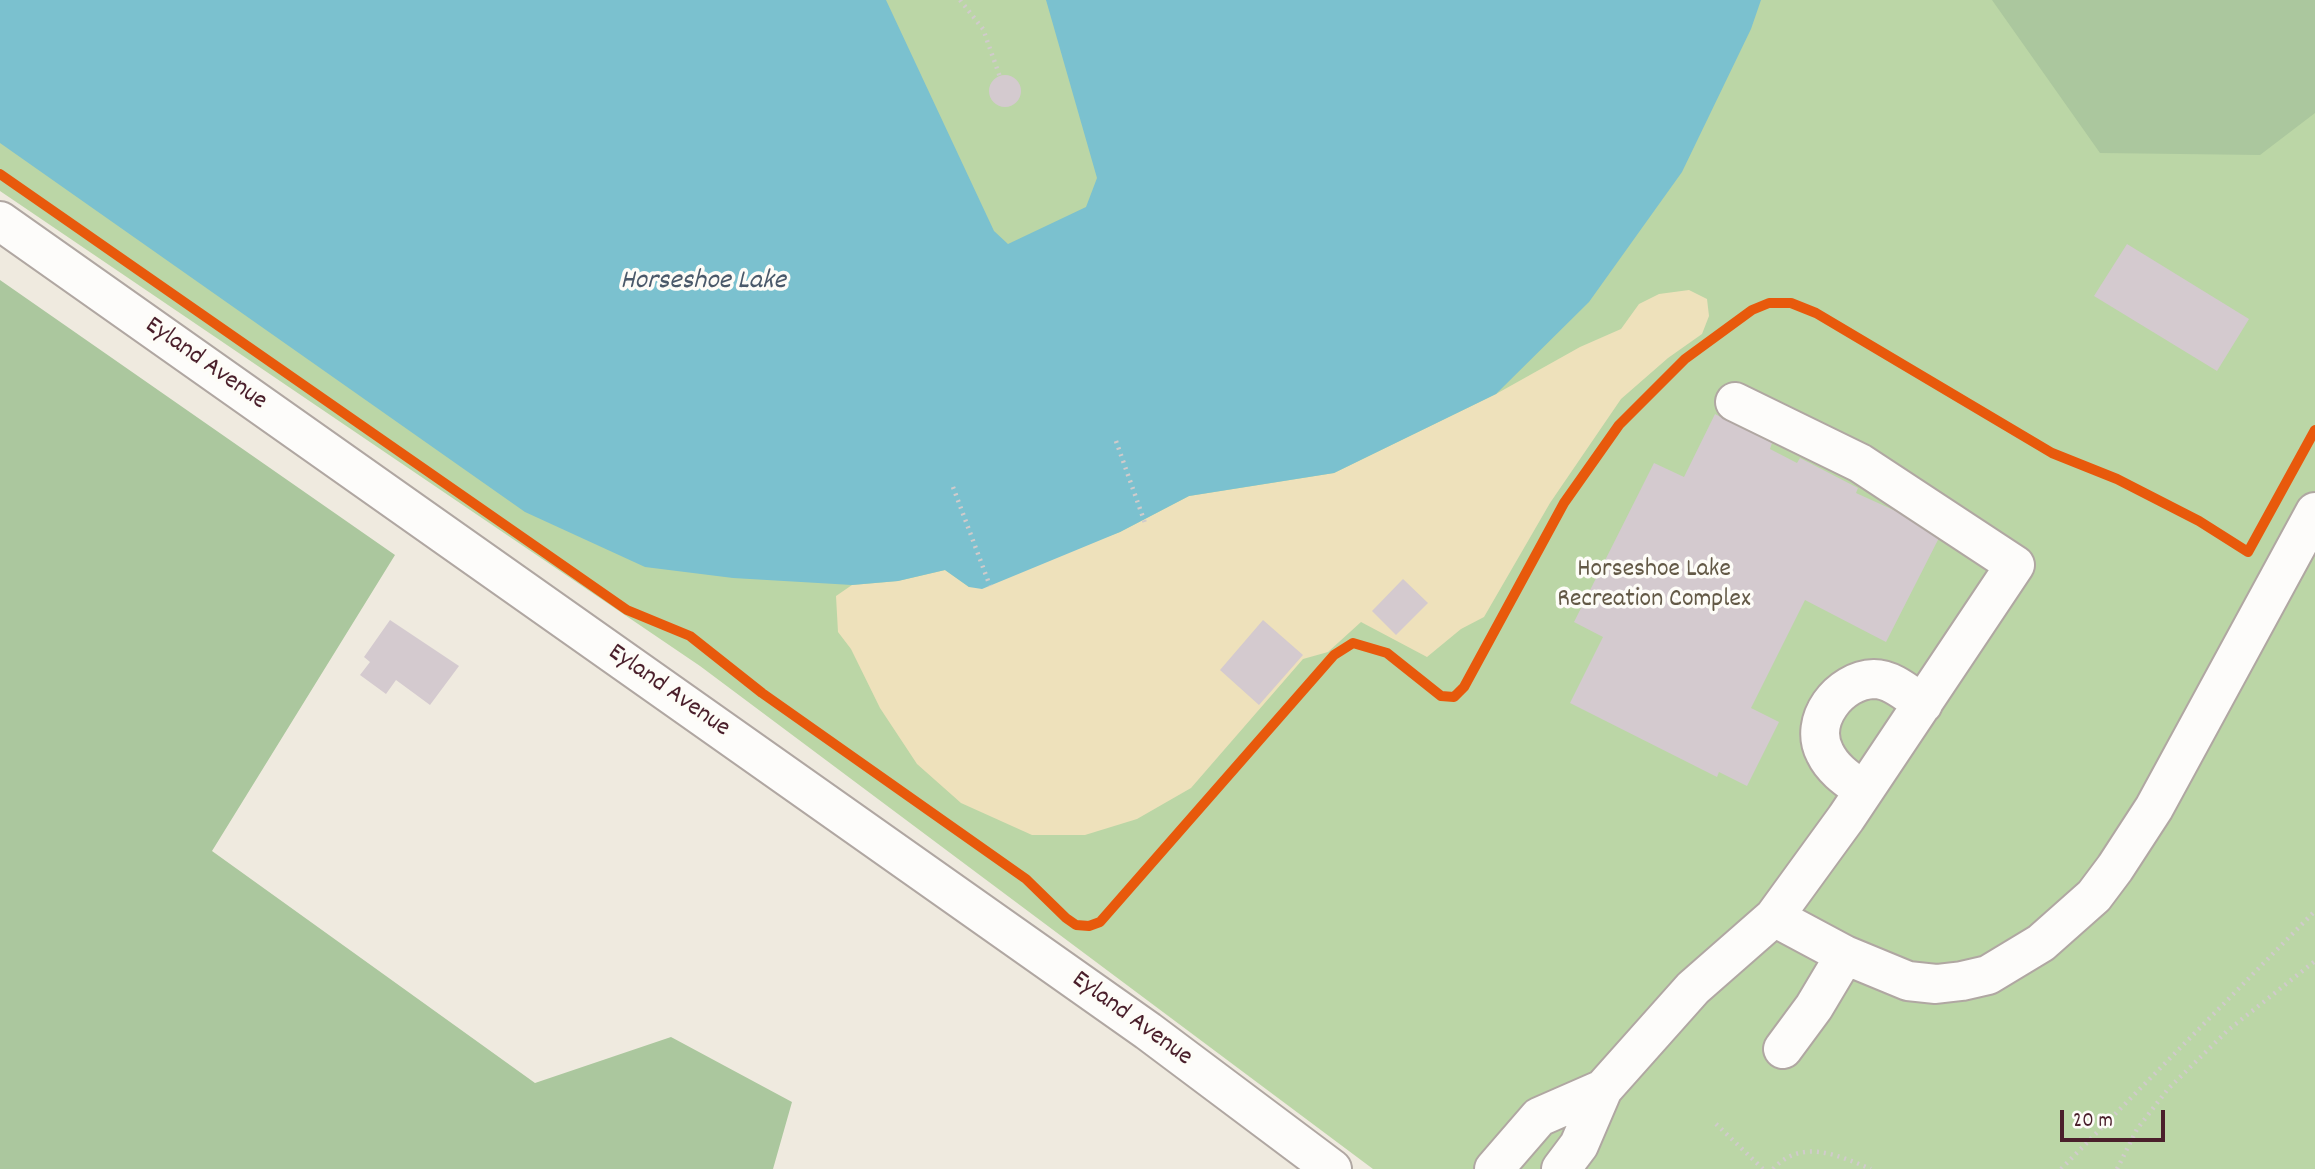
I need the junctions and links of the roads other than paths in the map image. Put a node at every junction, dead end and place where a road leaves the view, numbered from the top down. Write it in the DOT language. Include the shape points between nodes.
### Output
graph roads {
  1 [pos="2,227"];
  2 [pos="1735,402"];
  3 [pos="2315,512"];
  4 [pos="1923,704"];
  5 [pos="1864,791"];
  6 [pos="1774,917"];
  7 [pos="1845,954"];
  8 [pos="1783,1049"];
  9 [pos="1603,1089"];
  10 [pos="1332,1169"];
  11 [pos="1494,1169"];
  12 [pos="1560,1169"];
  1 -- 10 [label="street, Eyland Avenue" via="1148,1031"];
  2 -- 4 [label="street" via="1860,463 2015,565"];
  3 -- 7 [label="street" via="2154,808 2094,896 2041,943 1988,975 1936,984 1908,981"];
  4 -- 5 [label="street"];
  4 -- 5 [label="street" via="1891,683 1874,680 1855,684 1829,706 1821,719 1819,741 1837,771"];
  5 -- 6 [label="street"];
  6 -- 7 [label="street"];
  6 -- 9 [label="street" via="1693,988"];
  7 -- 8 [label="street"];
  9 -- 11 [label="street" via="1539,1117"];
  9 -- 12 [label="street" via="1579,1145"];
}
